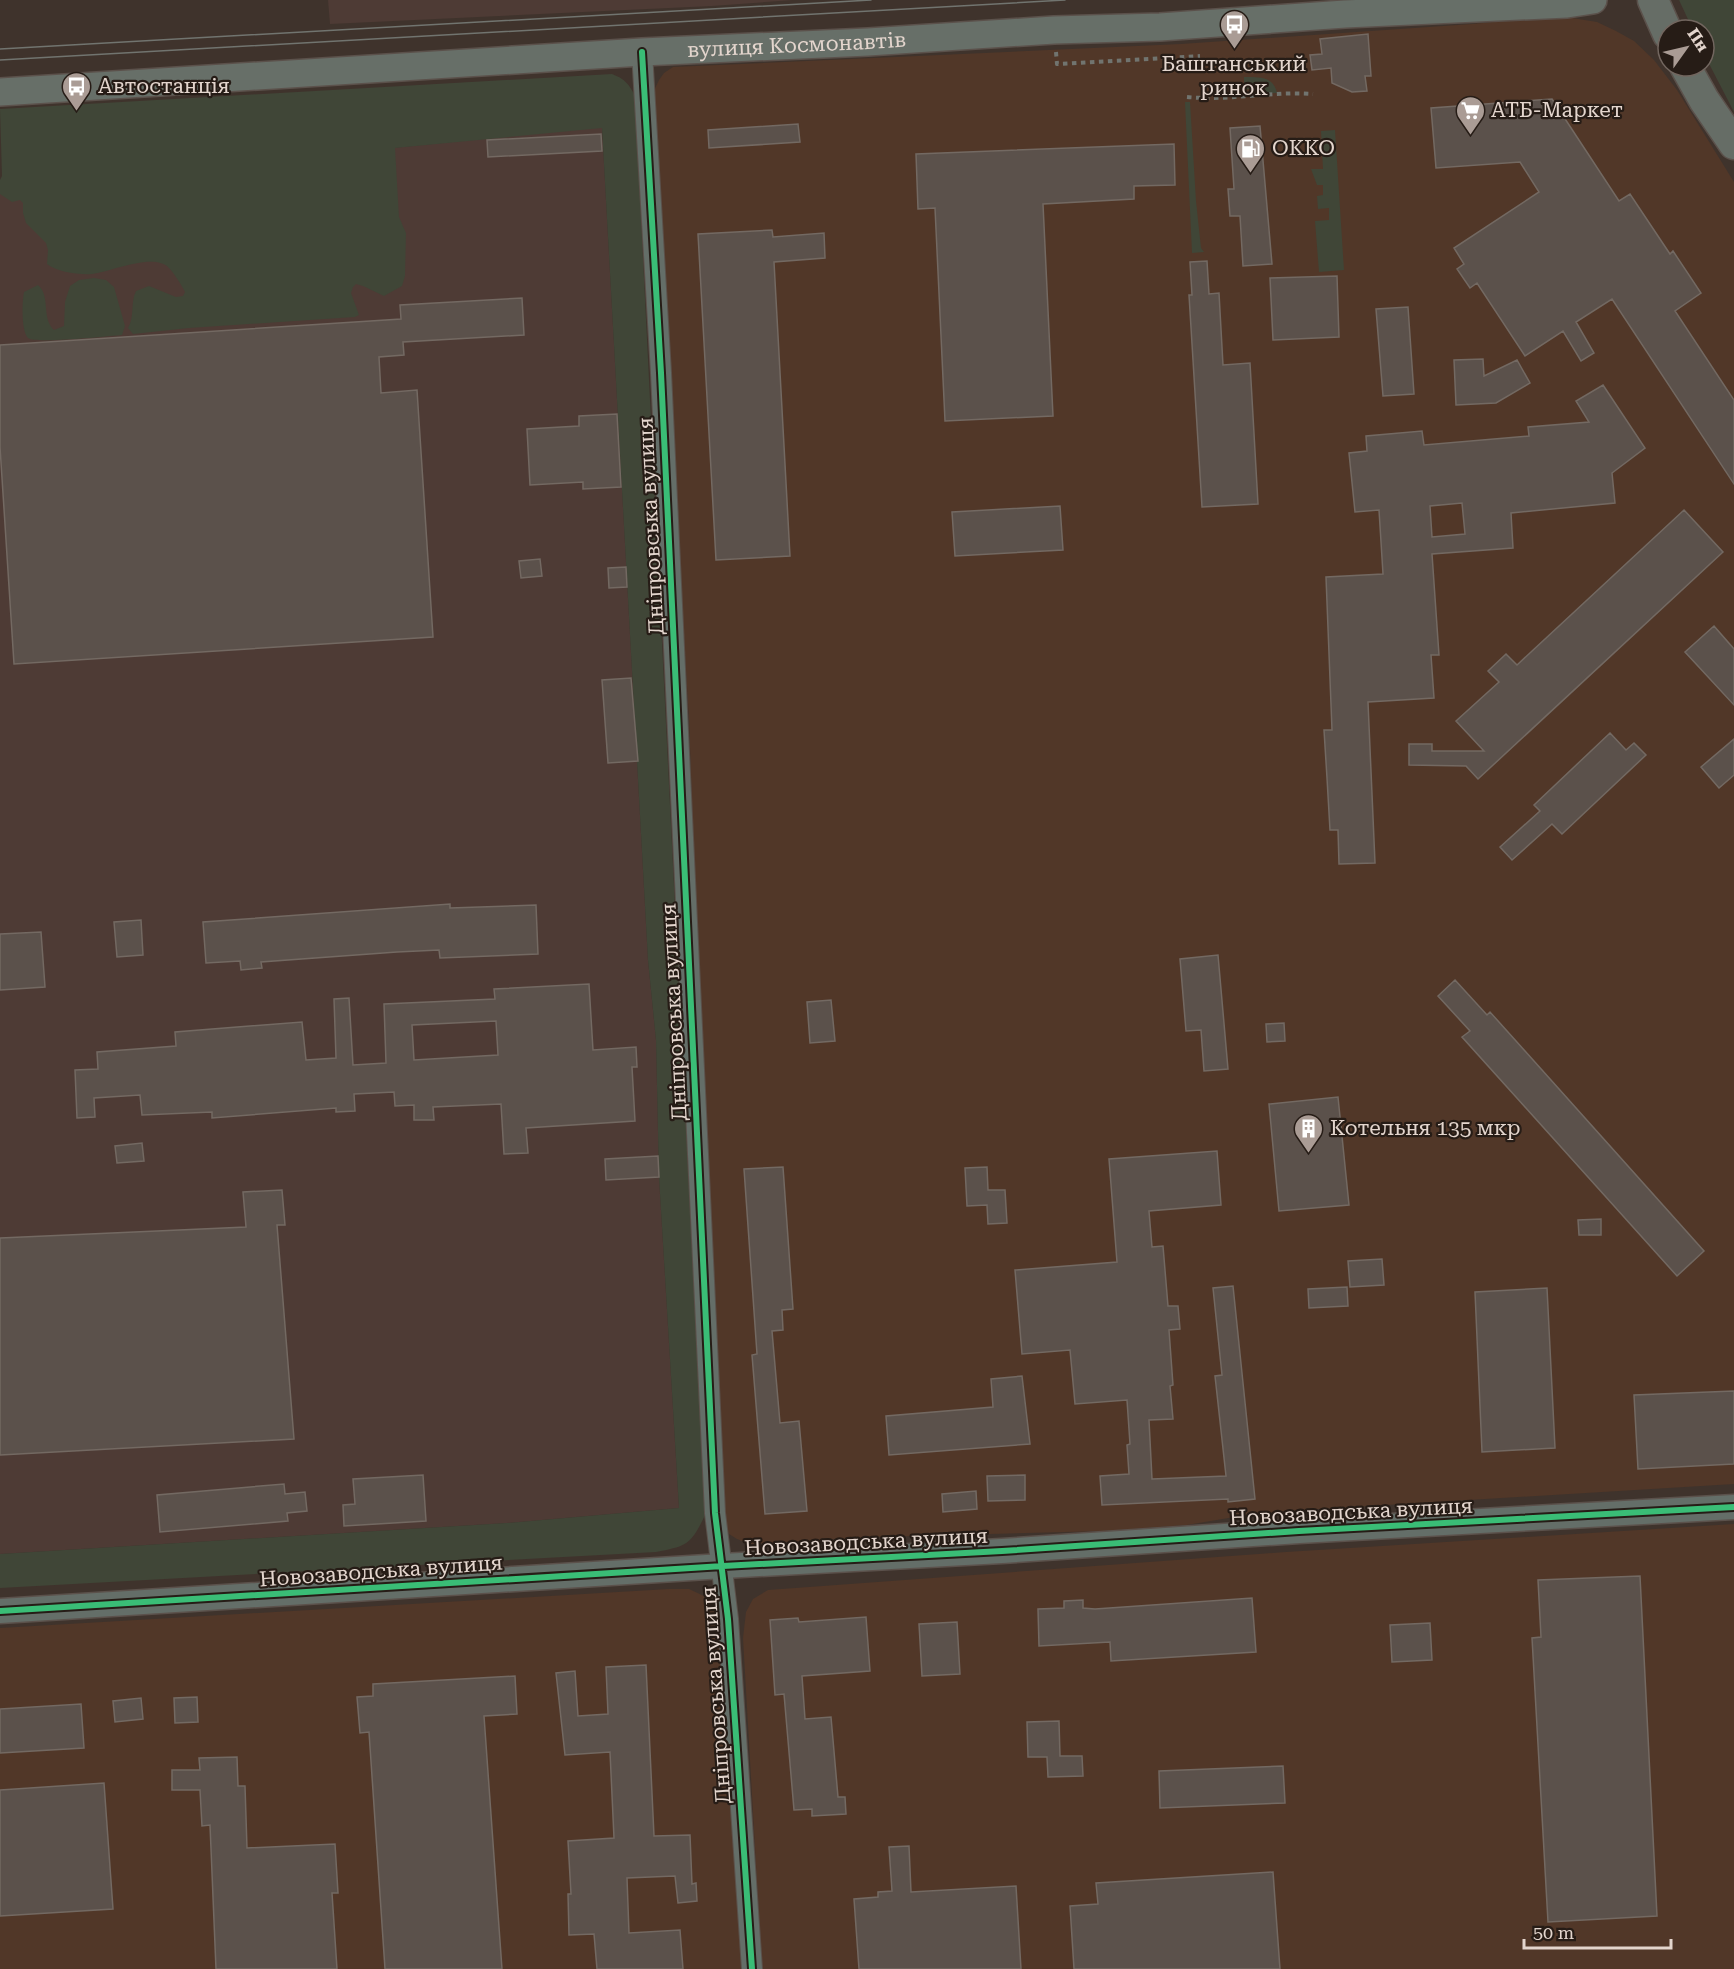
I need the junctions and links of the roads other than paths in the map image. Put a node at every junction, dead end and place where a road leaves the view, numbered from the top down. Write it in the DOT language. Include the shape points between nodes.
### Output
graph roads {
  1 [pos="1593,0"];
  2 [pos="1653,0"];
  3 [pos="1661,18"];
  4 [pos="642,52"];
  5 [pos="1692,78"];
  6 [pos="0,92"];
  7 [pos="1734,144"];
  8 [pos="1734,1507"];
  9 [pos="723,1566"];
  10 [pos="0,1611"];
  11 [pos="752,1969"];
  1 -- 4 [label="main road, вулиця Космонавтів"];
  2 -- 3 [label="main road"];
  4 -- 6 [label="main road, вулиця Космонавтів"];
  4 -- 9 [label="street, Дніпровська вулиця" via="662,384 715,1513"];
  5 -- 7 [label="main road"];
  8 -- 9 [label="street, Новозаводська вулиця"];
  9 -- 10 [label="street, Новозаводська вулиця"];
  9 -- 11 [label="street, Дніпровська вулиця"];
}
